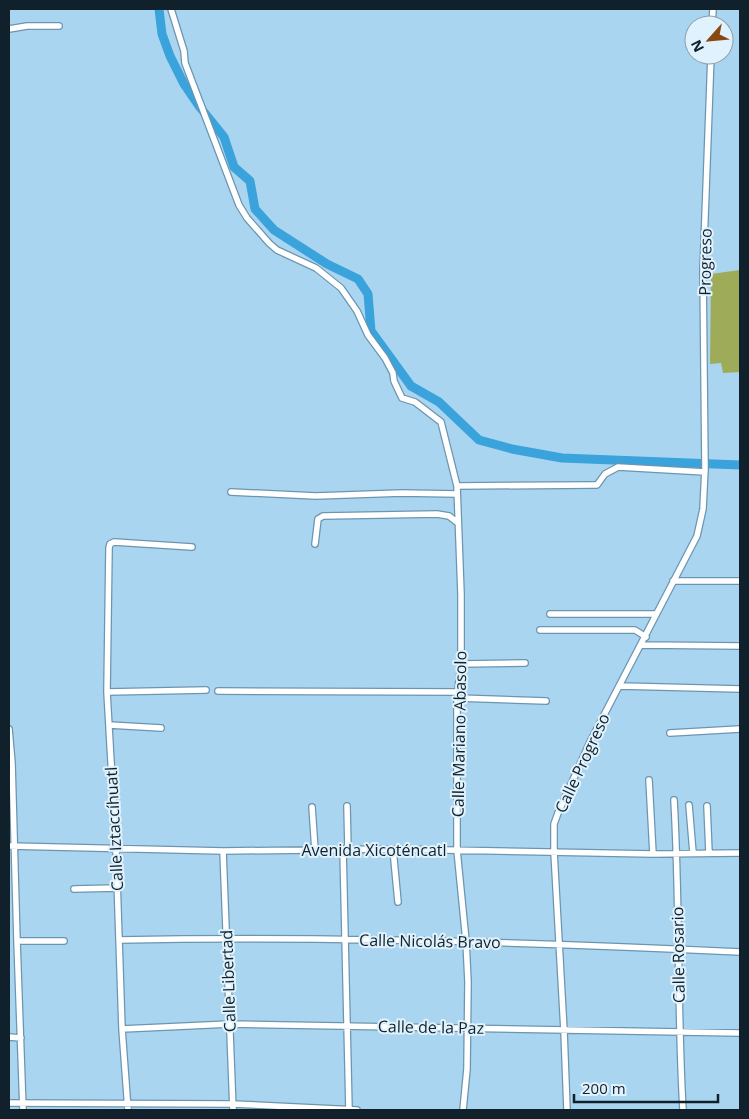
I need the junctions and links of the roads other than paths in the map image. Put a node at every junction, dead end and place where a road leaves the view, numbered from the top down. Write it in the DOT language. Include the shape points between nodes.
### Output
graph roads {
  1 [pos="170,9"];
  2 [pos="59,26"];
  3 [pos="9,29"];
  4 [pos="711,65"];
  5 [pos="705,470"];
  6 [pos="457,486"];
  7 [pos="231,492"];
  8 [pos="457,494"];
  9 [pos="458,523"];
  10 [pos="315,544"];
  11 [pos="192,547"];
  12 [pos="673,581"];
  13 [pos="740,581"];
  14 [pos="550,614"];
  15 [pos="656,614"];
  16 [pos="540,630"];
  17 [pos="646,636"];
  18 [pos="642,645"];
  19 [pos="740,646"];
  20 [pos="525,663"];
  21 [pos="461,664"];
  22 [pos="620,686"];
  23 [pos="740,689"];
  24 [pos="206,690"];
  25 [pos="218,691"];
  26 [pos="107,692"];
  27 [pos="458,695"];
  28 [pos="546,701"];
  29 [pos="109,725"];
  30 [pos="161,728"];
  31 [pos="9,729"];
  32 [pos="740,729"];
  33 [pos="670,733"];
  34 [pos="649,780"];
  35 [pos="674,800"];
  36 [pos="689,804"];
  37 [pos="312,806"];
  38 [pos="347,806"];
  39 [pos="707,806"];
  40 [pos="12,846"];
  41 [pos="116,849"];
  42 [pos="346,849"];
  43 [pos="393,849"];
  44 [pos="314,850"];
  45 [pos="457,850"];
  46 [pos="223,851"];
  47 [pos="554,852"];
  48 [pos="677,853"];
  49 [pos="692,853"];
  50 [pos="709,853"];
  51 [pos="740,853"];
  52 [pos="653,854"];
  53 [pos="117,888"];
  54 [pos="74,889"];
  55 [pos="398,902"];
  56 [pos="226,938"];
  57 [pos="345,939"];
  58 [pos="119,940"];
  59 [pos="17,941"];
  60 [pos="64,941"];
  61 [pos="466,941"];
  62 [pos="558,944"];
  63 [pos="679,949"];
  64 [pos="740,952"];
  65 [pos="230,1024"];
  66 [pos="346,1025"];
  67 [pos="468,1028"];
  68 [pos="122,1029"];
  69 [pos="564,1031"];
  70 [pos="679,1032"];
  71 [pos="740,1033"];
  72 [pos="9,1037"];
  73 [pos="21,1038"];
  74 [pos="9,1103"];
  75 [pos="24,1103"];
  76 [pos="128,1107"];
  77 [pos="233,1107"];
  78 [pos="24,1110"];
  79 [pos="350,1110"];
  80 [pos="357,1110"];
  81 [pos="463,1110"];
  82 [pos="567,1110"];
  83 [pos="683,1110"];
  1 -- 6 [label="street, Calle Mariano Abasolo" via="185,63 247,218 277,250 316,268 341,288 393,372 402,398 415,402 441,422"];
  2 -- 3 [label="street"];
  4 -- 5 [label="street, Progreso" via="703,271"];
  5 -- 6 [label="street" via="621,467 605,474 593,486"];
  5 -- 12 [label="street, Calle Progreso" via="700,526"];
  6 -- 8 [label="street, Calle Mariano Abasolo"];
  7 -- 8 [label="street" via="316,496"];
  8 -- 9 [label="street, Calle Mariano Abasolo"];
  9 -- 10 [label="street" via="447,515 437,514 323,516 318,519"];
  9 -- 21 [label="street, Calle Mariano Abasolo"];
  11 -- 26 [label="street, Calle Iztaccíhuatl" via="110,544"];
  12 -- 13 [label="street"];
  12 -- 15 [label="street, Calle Progreso"];
  14 -- 15 [label="street"];
  15 -- 17 [label="street, Calle Progreso"];
  16 -- 17 [label="street" via="635,630"];
  17 -- 18 [label="street, Calle Progreso"];
  18 -- 19 [label="street"];
  18 -- 22 [label="street, Calle Progreso"];
  20 -- 21 [label="street"];
  21 -- 27 [label="street, Calle Mariano Abasolo"];
  22 -- 23 [label="street"];
  22 -- 47 [label="street, Calle Progreso" via="558,813 554,824"];
  24 -- 26 [label="street"];
  25 -- 27 [label="street"];
  26 -- 29 [label="street, Calle Iztaccíhuatl"];
  27 -- 28 [label="street"];
  27 -- 45 [label="street, Calle Mariano Abasolo"];
  29 -- 30 [label="street"];
  29 -- 41 [label="street, Calle Iztaccíhuatl"];
  31 -- 40 [label="street"];
  32 -- 33 [label="street"];
  34 -- 52 [label="street"];
  35 -- 48 [label="street, Calle Rosario"];
  36 -- 49 [label="street"];
  37 -- 44 [label="street"];
  38 -- 42 [label="street"];
  39 -- 50 [label="street"];
  40 -- 41 [label="street, Avenida Xicoténcatl"];
  40 -- 59 [label="street"];
  41 -- 46 [label="street, Avenida Xicoténcatl"];
  41 -- 53 [label="street, Calle Iztaccíhuatl"];
  42 -- 43 [label="street, Avenida Xicoténcatl"];
  42 -- 44 [label="street, Avenida Xicoténcatl"];
  42 -- 57 [label="street"];
  43 -- 45 [label="street, Avenida Xicoténcatl"];
  43 -- 55 [label="street"];
  44 -- 46 [label="street, Avenida Xicoténcatl"];
  45 -- 47 [label="street, Avenida Xicoténcatl"];
  45 -- 61 [label="street, Calle Mariano Abasolo"];
  46 -- 56 [label="street, Calle Libertad"];
  47 -- 52 [label="street, Avenida Xicoténcatl"];
  47 -- 62 [label="street, Calle Progreso"];
  48 -- 49 [label="street, Avenida Xicoténcatl"];
  48 -- 52 [label="street, Avenida Xicoténcatl"];
  48 -- 63 [label="street, Calle Rosario"];
  49 -- 50 [label="street, Avenida Xicoténcatl"];
  50 -- 51 [label="street, Avenida Xicoténcatl"];
  53 -- 54 [label="street"];
  53 -- 58 [label="street, Calle Iztaccíhuatl"];
  56 -- 57 [label="street, Calle Nicolás Bravo"];
  56 -- 58 [label="street, Calle Nicolás Bravo"];
  56 -- 65 [label="street, Calle Libertad"];
  57 -- 61 [label="street, Calle Nicolás Bravo"];
  57 -- 66 [label="street"];
  58 -- 68 [label="street, Calle Iztaccíhuatl"];
  59 -- 60 [label="street"];
  59 -- 73 [label="street"];
  61 -- 62 [label="street, Calle Nicolás Bravo"];
  61 -- 67 [label="street, Calle Mariano Abasolo"];
  62 -- 63 [label="street, Calle Nicolás Bravo"];
  62 -- 69 [label="street, Calle Progreso"];
  63 -- 64 [label="street, Calle Nicolás Bravo"];
  63 -- 70 [label="street, Calle Rosario"];
  65 -- 66 [label="street, Calle de la Paz"];
  65 -- 68 [label="street, Calle de la Paz"];
  65 -- 77 [label="street, Calle Libertad"];
  66 -- 67 [label="street, Calle de la Paz"];
  66 -- 79 [label="street"];
  67 -- 69 [label="street, Calle de la Paz"];
  67 -- 81 [label="street, Calle Mariano Abasolo"];
  68 -- 76 [label="street, Calle Iztaccíhuatl"];
  69 -- 70 [label="street, Calle de la Paz"];
  69 -- 82 [label="street, Calle Progreso"];
  70 -- 71 [label="street, Calle de la Paz"];
  70 -- 83 [label="street, Calle Rosario"];
  72 -- 73 [label="street"];
  73 -- 75 [label="street"];
  74 -- 75 [label="street"];
  75 -- 76 [label="street"];
  75 -- 78 [label="street"];
  76 -- 77 [label="street"];
  77 -- 79 [label="street"];
  79 -- 80 [label="street"];
}
